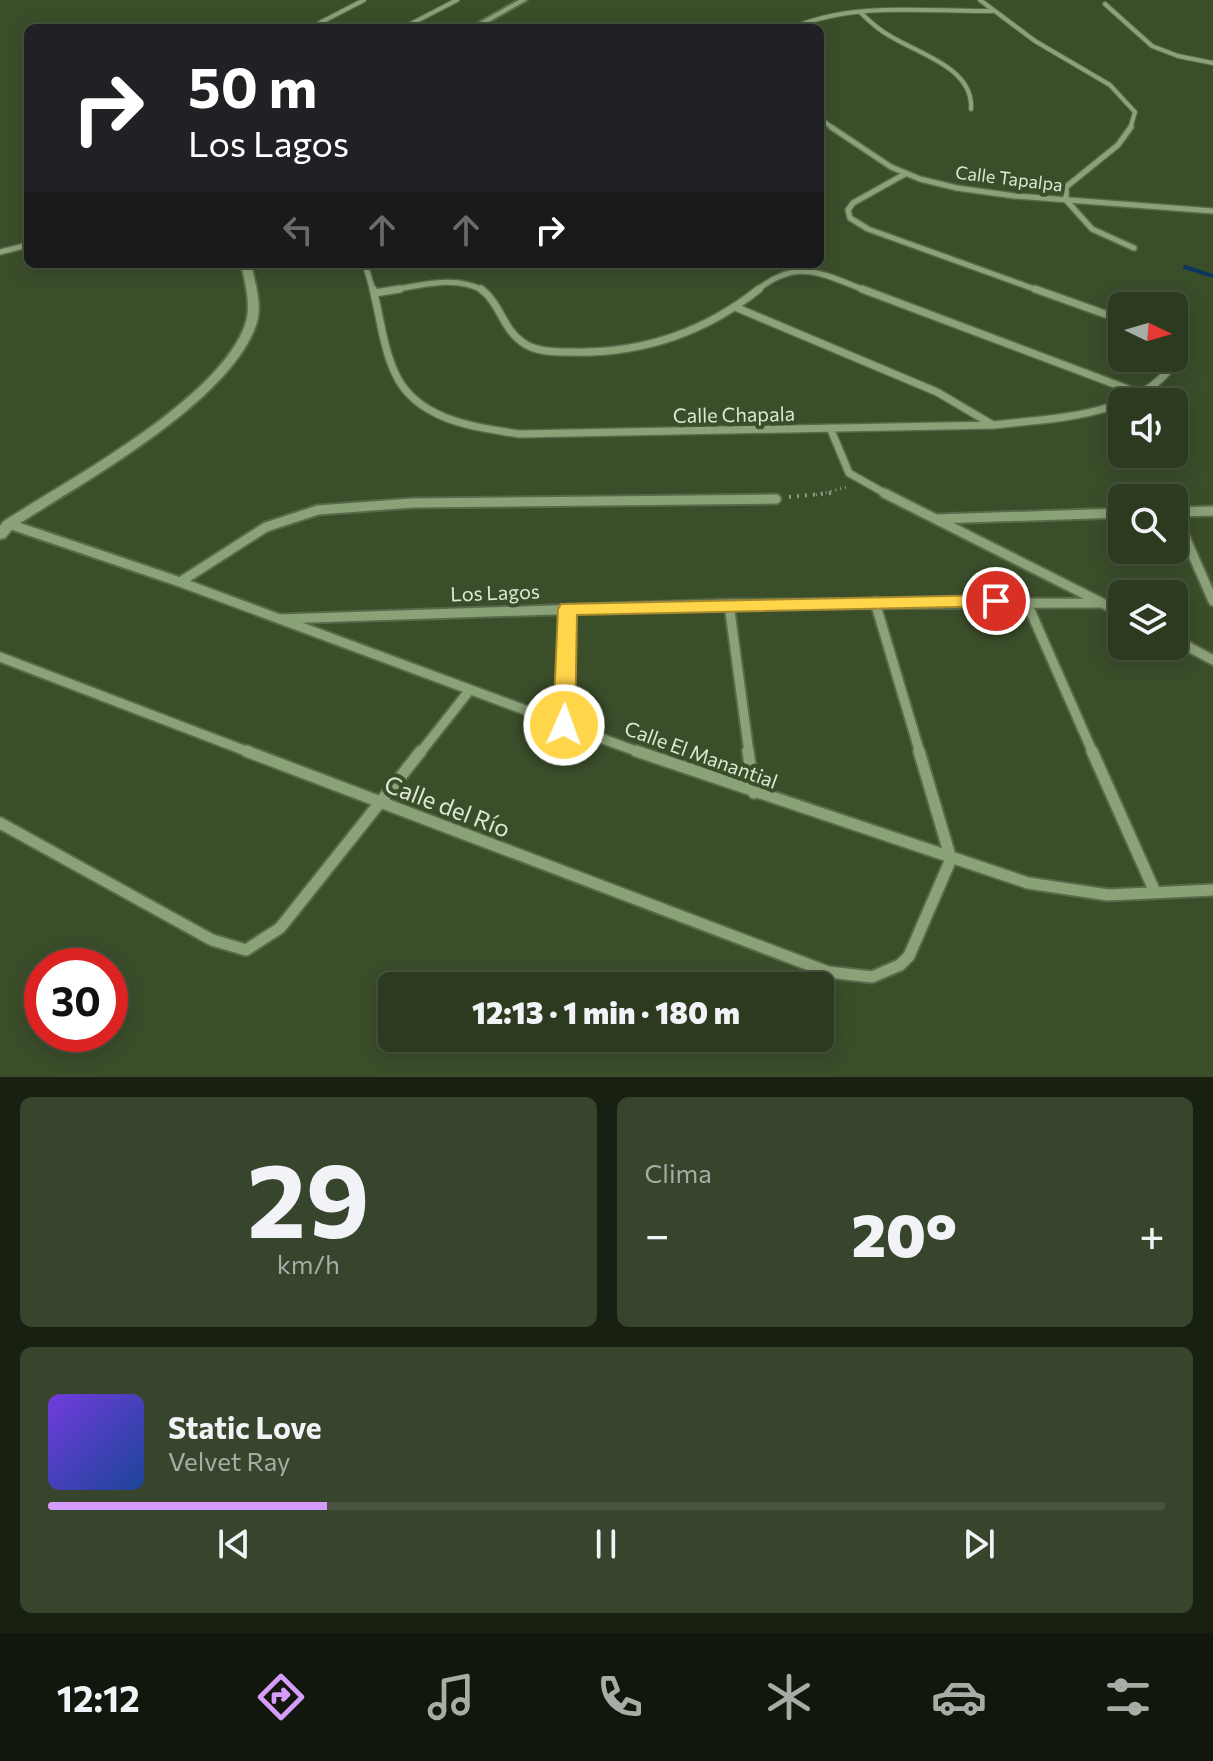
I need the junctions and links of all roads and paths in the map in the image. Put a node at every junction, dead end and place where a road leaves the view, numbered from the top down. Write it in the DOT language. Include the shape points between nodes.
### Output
graph roads {
  1 [pos="364,0"];
  2 [pos="457,0"];
  3 [pos="524,0"];
  4 [pos="980,0"];
  5 [pos="1105,4"];
  6 [pos="992,11"];
  7 [pos="860,12"];
  8 [pos="318,24"];
  9 [pos="411,24"];
  10 [pos="480,24"];
  11 [pos="800,24"];
  12 [pos="1211,62"];
  13 [pos="971,109"];
  14 [pos="824,121"];
  15 [pos="905,174"];
  16 [pos="1066,200"];
  17 [pos="1213,211"];
  18 [pos="24,246"];
  19 [pos="1134,248"];
  20 [pos="0,252"];
  21 [pos="247,268"];
  22 [pos="366,268"];
  23 [pos="375,293"];
  24 [pos="735,307"];
  25 [pos="1108,315"];
  26 [pos="1170,372"];
  27 [pos="1124,388"];
  28 [pos="1151,388"];
  29 [pos="1108,405"];
  30 [pos="994,425"];
  31 [pos="831,430"];
  32 [pos="860,481"];
  33 [pos="776,499"];
  34 [pos="1213,511"];
  35 [pos="1188,512"];
  36 [pos="1108,513"];
  37 [pos="935,519"];
  38 [pos="9,524"];
  39 [pos="0,535"];
  40 [pos="1188,544"];
  41 [pos="180,582"];
  42 [pos="1026,601"];
  43 [pos="1213,601"];
  44 [pos="875,602"];
  45 [pos="1100,603"];
  46 [pos="729,604"];
  47 [pos="1108,607"];
  48 [pos="568,609"];
  49 [pos="276,619"];
  50 [pos="1188,647"];
  51 [pos="0,657"];
  52 [pos="1213,660"];
  53 [pos="469,691"];
  54 [pos="564,725"];
  55 [pos="754,793"];
  56 [pos="382,803"];
  57 [pos="0,823"];
  58 [pos="951,859"];
  59 [pos="1213,890"];
  60 [pos="1155,892"];
  1 -- 8 [label="street"];
  2 -- 9 [label="street"];
  3 -- 10 [label="street"];
  4 -- 6 [label="street"];
  5 -- 12 [label="street" via="1152,46"];
  6 -- 7 [label="street"];
  6 -- 16 [label="street" via="1110,85 1135,112 1125,141 1066,187"];
  7 -- 11 [label="street"];
  7 -- 13 [label="street" via="895,40 959,77 974,100"];
  14 -- 15 [label="street, Calle Tapalpa" via="855,147"];
  15 -- 16 [label="street, Calle Tapalpa" via="993,193"];
  15 -- 25 [label="street" via="853,203 850,218"];
  16 -- 17 [label="street, Calle Tapalpa"];
  16 -- 19 [label="street" via="1092,229"];
  18 -- 20 [label="street"];
  21 -- 38 [label="street" via="251,322 217,378 151,431"];
  22 -- 23 [label="street, Calle Chapala"];
  23 -- 24 [label="street" via="472,285 492,295 524,344 565,351 639,348"];
  23 -- 31 [label="street, Calle Chapala" via="396,375 419,404 449,419 519,434"];
  24 -- 27 [label="street" via="787,272 825,275"];
  24 -- 30 [label="street" via="937,392"];
  26 -- 28 [label="street, Calle Chapala"];
  29 -- 30 [label="street, Calle Chapala"];
  30 -- 31 [label="street, Calle Chapala"];
  31 -- 32 [label="street" via="849,473"];
  32 -- 33 [label="path" via="828,494"];
  32 -- 37 [label="street"];
  33 -- 41 [label="street" via="413,503 318,510 266,527"];
  34 -- 35 [label="street"];
  36 -- 37 [label="street"];
  37 -- 45 [label="street"];
  38 -- 39 [label="street"];
  38 -- 41 [label="street, Calle El Manantial"];
  40 -- 43 [label="street"];
  41 -- 49 [label="street, Calle El Manantial"];
  42 -- 44 [label="street, Los Lagos"];
  42 -- 45 [label="street, Los Lagos"];
  42 -- 60 [label="street"];
  44 -- 46 [label="street, Los Lagos"];
  44 -- 58 [label="street"];
  45 -- 47 [label="street"];
  46 -- 48 [label="street, Los Lagos"];
  46 -- 55 [label="street"];
  48 -- 49 [label="street, Los Lagos"];
  48 -- 54 [label="street"];
  49 -- 53 [label="street, Calle El Manantial"];
  50 -- 52 [label="street"];
  51 -- 56 [label="street, Calle del Río"];
  53 -- 54 [label="street, Calle El Manantial"];
  53 -- 56 [label="street"];
  54 -- 55 [label="street, Calle El Manantial"];
  55 -- 58 [label="street, Calle El Manantial"];
  56 -- 57 [label="street" via="280,928 246,950 212,940"];
  56 -- 58 [label="street, Calle del Río" via="828,972 859,979 883,977 909,956"];
  58 -- 60 [label="street, Calle El Manantial" via="1070,892"];
  59 -- 60 [label="street, Calle El Manantial"];
}
